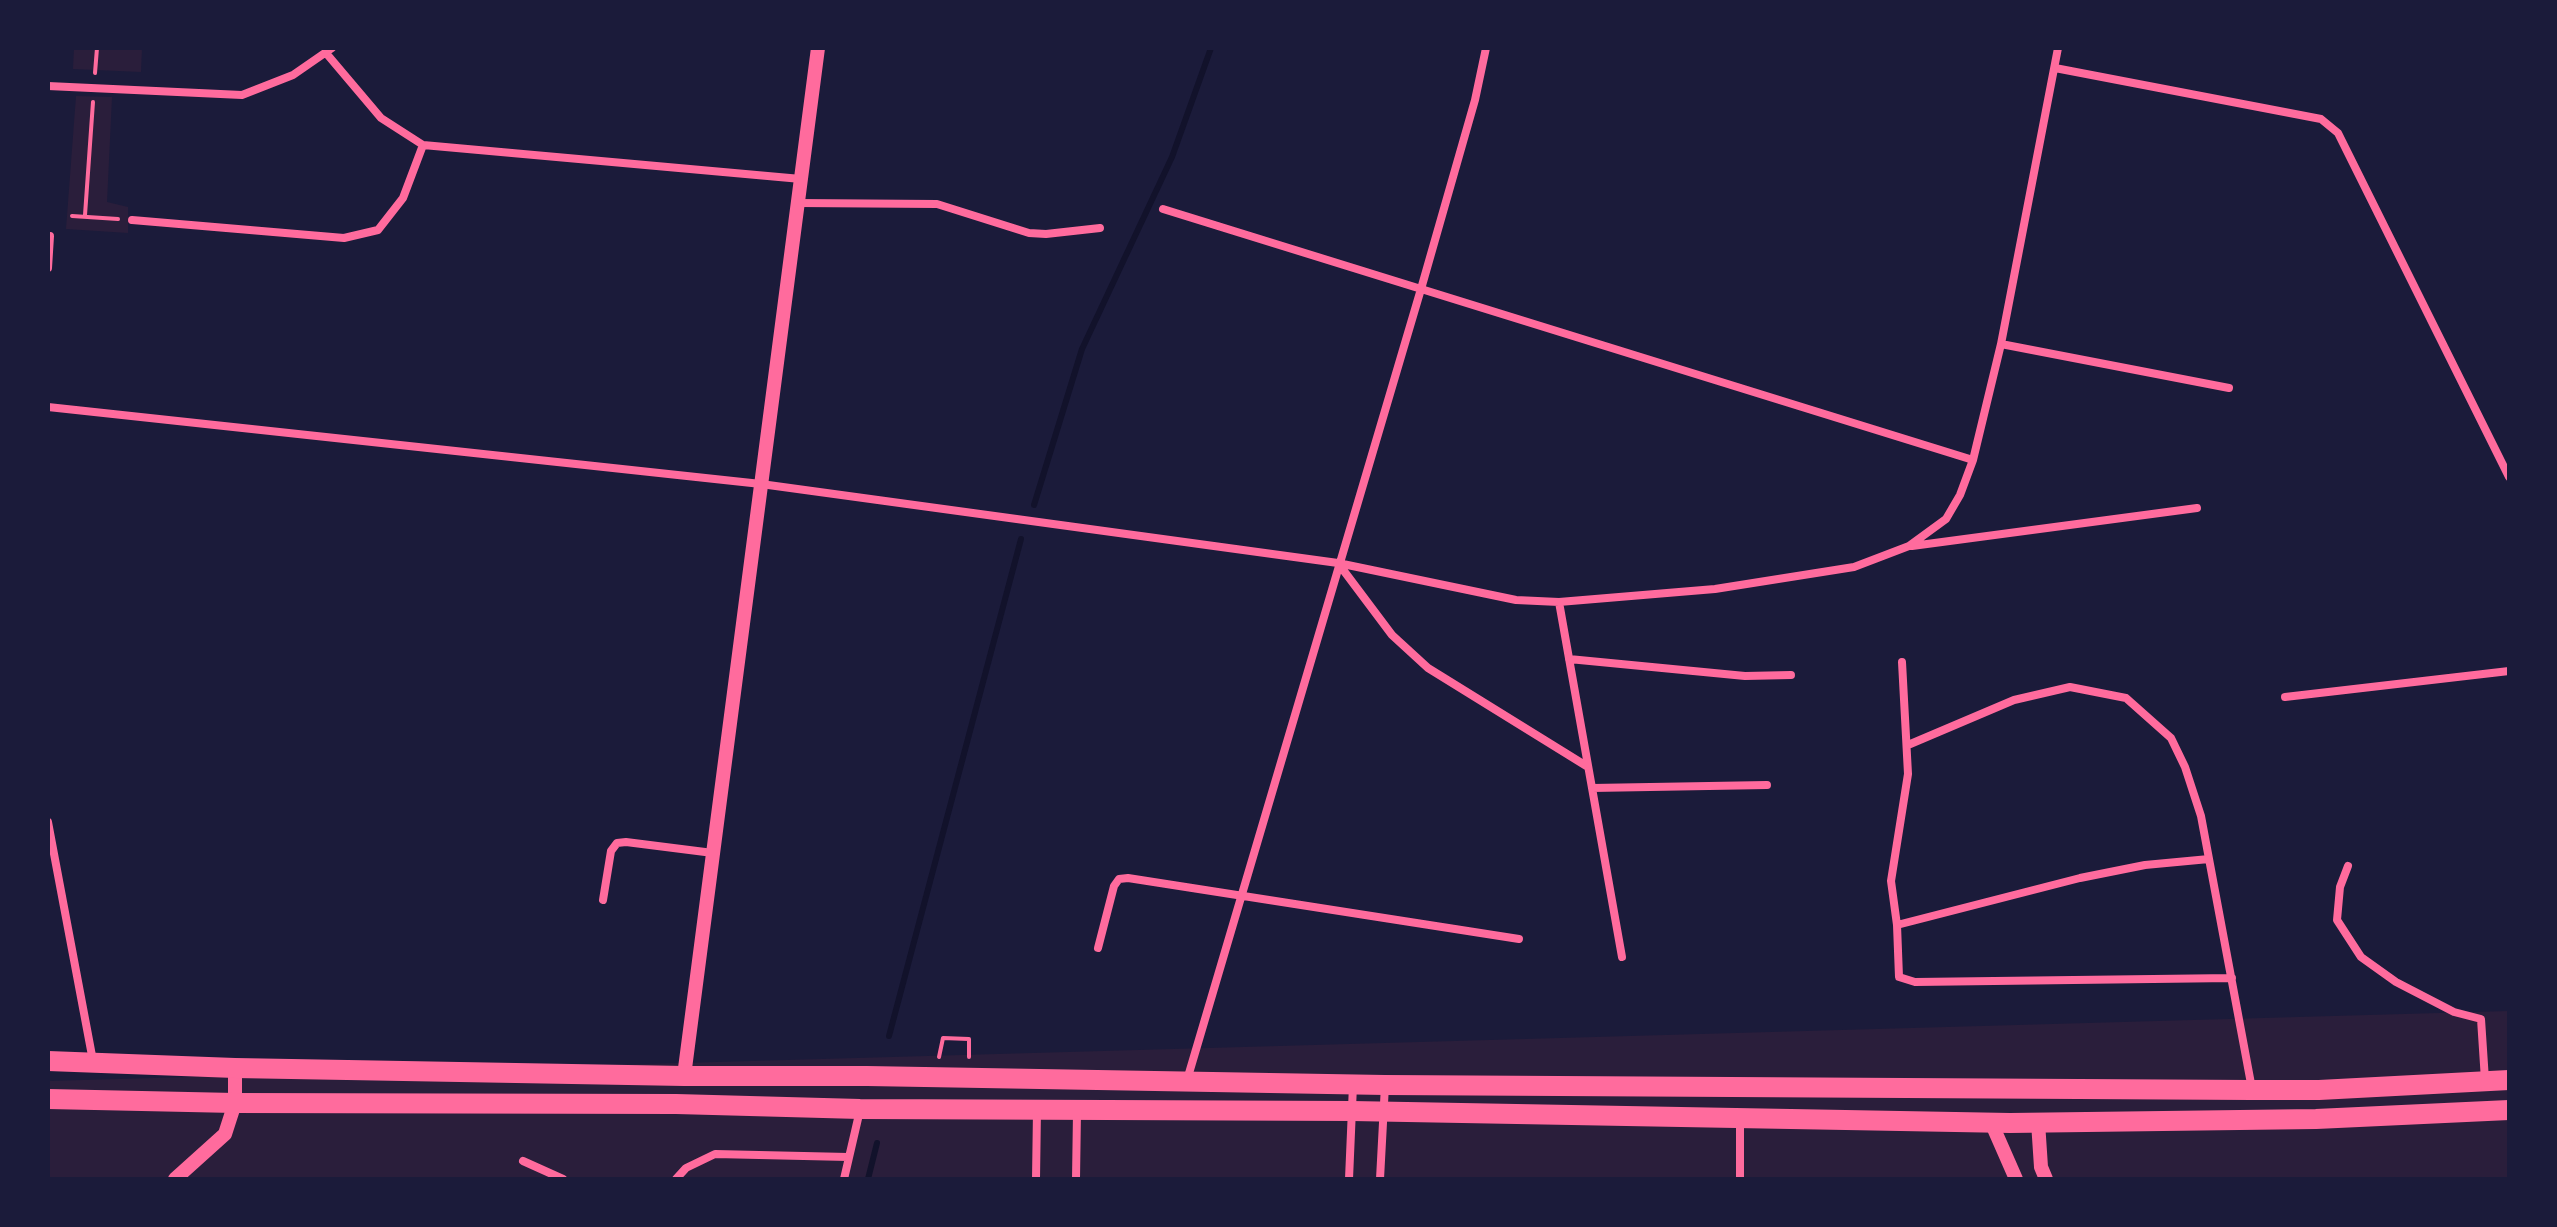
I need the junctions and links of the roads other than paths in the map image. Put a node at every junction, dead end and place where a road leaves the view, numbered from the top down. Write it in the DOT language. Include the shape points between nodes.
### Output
graph roads {
  1 [pos="818,48"];
  2 [pos="1486,48"];
  3 [pos="2058,48"];
  4 [pos="329,51"];
  5 [pos="2055,68"];
  6 [pos="48,86"];
  7 [pos="423,145"];
  8 [pos="801,179"];
  9 [pos="798,203"];
  10 [pos="1163,209"];
  11 [pos="132,220"];
  12 [pos="1100,228"];
  13 [pos="50,236"];
  14 [pos="48,268"];
  15 [pos="1421,289"];
  16 [pos="2001,344"];
  17 [pos="2229,388"];
  18 [pos="48,407"];
  19 [pos="1973,460"];
  20 [pos="2509,477"];
  21 [pos="761,484"];
  22 [pos="2197,508"];
  23 [pos="1909,546"];
  24 [pos="1338,563"];
  25 [pos="1559,602"];
  26 [pos="1569,659"];
  27 [pos="1902,662"];
  28 [pos="2509,671"];
  29 [pos="1791,675"];
  30 [pos="2285,697"];
  31 [pos="1908,745"];
  32 [pos="1588,767"];
  33 [pos="1767,785"];
  34 [pos="1592,788"];
  35 [pos="48,822"];
  36 [pos="713,853"];
  37 [pos="51,855"];
  38 [pos="2209,859"];
  39 [pos="2348,866"];
  40 [pos="1241,897"];
  41 [pos="603,900"];
  42 [pos="1897,925"];
  43 [pos="1519,939"];
  44 [pos="1098,948"];
  45 [pos="1622,957"];
  46 [pos="2232,978"];
  47 [pos="48,1061"];
  48 [pos="93,1062"];
  49 [pos="235,1068"];
  50 [pos="684,1076"];
  51 [pos="2509,1080"];
  52 [pos="1187,1081"];
  53 [pos="2485,1081"];
  54 [pos="1353,1084"];
  55 [pos="1385,1085"];
  56 [pos="2252,1090"];
  57 [pos="48,1099"];
  58 [pos="235,1103"];
  59 [pos="860,1109"];
  60 [pos="1037,1109"];
  61 [pos="1077,1109"];
  62 [pos="2509,1110"];
  63 [pos="1352,1111"];
  64 [pos="1385,1112"];
  65 [pos="1740,1116"];
  66 [pos="1991,1122"];
  67 [pos="2038,1122"];
  68 [pos="848,1157"];
  69 [pos="523,1161"];
  70 [pos="175,1179"];
  71 [pos="563,1179"];
  72 [pos="676,1179"];
  73 [pos="844,1179"];
  74 [pos="1036,1179"];
  75 [pos="1076,1179"];
  76 [pos="1349,1179"];
  77 [pos="1380,1179"];
  78 [pos="1740,1179"];
  79 [pos="2016,1179"];
  80 [pos="2046,1179"];
  1 -- 8 [label="street"];
  2 -- 15 [label="street"];
  3 -- 5 [label="street"];
  4 -- 6 [label="street" via="293,75 242,95"];
  4 -- 7 [label="street" via="381,118"];
  5 -- 16 [label="street"];
  5 -- 20 [label="street" via="2321,119 2338,133"];
  7 -- 8 [label="street"];
  7 -- 11 [label="street" via="403,198 378,230 344,238"];
  8 -- 9 [label="street"];
  9 -- 12 [label="street" via="937,204 1029,233"];
  9 -- 21 [label="street"];
  10 -- 15 [label="street"];
  13 -- 14 [label="street"];
  15 -- 19 [label="street"];
  15 -- 24 [label="street"];
  16 -- 17 [label="street"];
  16 -- 19 [label="street"];
  18 -- 21 [label="street"];
  19 -- 23 [label="street" via="1946,519"];
  21 -- 24 [label="street"];
  21 -- 36 [label="street"];
  22 -- 23 [label="street"];
  23 -- 25 [label="street" via="1854,567 1715,589"];
  24 -- 25 [label="street" via="1516,600"];
  24 -- 32 [label="street" via="1392,635 1428,668"];
  24 -- 40 [label="street"];
  25 -- 26 [label="street"];
  26 -- 29 [label="street" via="1745,676"];
  26 -- 32 [label="street"];
  27 -- 31 [label="street"];
  28 -- 30 [label="street"];
  31 -- 38 [label="street" via="2014,700 2070,687 2126,698 2171,738 2201,816"];
  31 -- 42 [label="street" via="1891,881"];
  32 -- 34 [label="street"];
  33 -- 34 [label="street"];
  34 -- 45 [label="street"];
  35 -- 37 [label="street"];
  36 -- 41 [label="street" via="617,843"];
  36 -- 50 [label="street"];
  37 -- 48 [label="street"];
  38 -- 42 [label="street" via="2093,875"];
  38 -- 46 [label="street"];
  39 -- 53 [label="street" via="2337,920 2361,957 2396,982 2454,1012 2481,1019"];
  40 -- 43 [label="street"];
  40 -- 44 [label="street" via="1119,879"];
  40 -- 52 [label="street"];
  42 -- 46 [label="street" via="1899,977 1915,982"];
  46 -- 56 [label="street"];
  47 -- 48 [label="main road"];
  48 -- 49 [label="main road"];
  49 -- 50 [label="main road"];
  49 -- 58 [label="street"];
  50 -- 52 [label="main road"];
  51 -- 53 [label="main road"];
  52 -- 54 [label="main road"];
  53 -- 56 [label="main road"];
  54 -- 55 [label="main road"];
  54 -- 63 [label="street"];
  55 -- 56 [label="main road"];
  55 -- 64 [label="street"];
  57 -- 58 [label="main road"];
  58 -- 59 [label="main road"];
  58 -- 70 [label="street" via="225,1134"];
  59 -- 60 [label="main road"];
  59 -- 68 [label="street"];
  60 -- 61 [label="main road"];
  60 -- 74 [label="street"];
  61 -- 63 [label="main road"];
  61 -- 75 [label="street"];
  62 -- 67 [label="main road" via="2316,1119"];
  63 -- 64 [label="main road"];
  63 -- 76 [label="street"];
  64 -- 65 [label="main road"];
  64 -- 77 [label="street"];
  65 -- 66 [label="main road"];
  65 -- 78 [label="street"];
  66 -- 67 [label="main road"];
  66 -- 79 [label="street"];
  67 -- 80 [label="street"];
  68 -- 72 [label="street" via="715,1154"];
  68 -- 73 [label="street"];
  69 -- 71 [label="street"];
}
